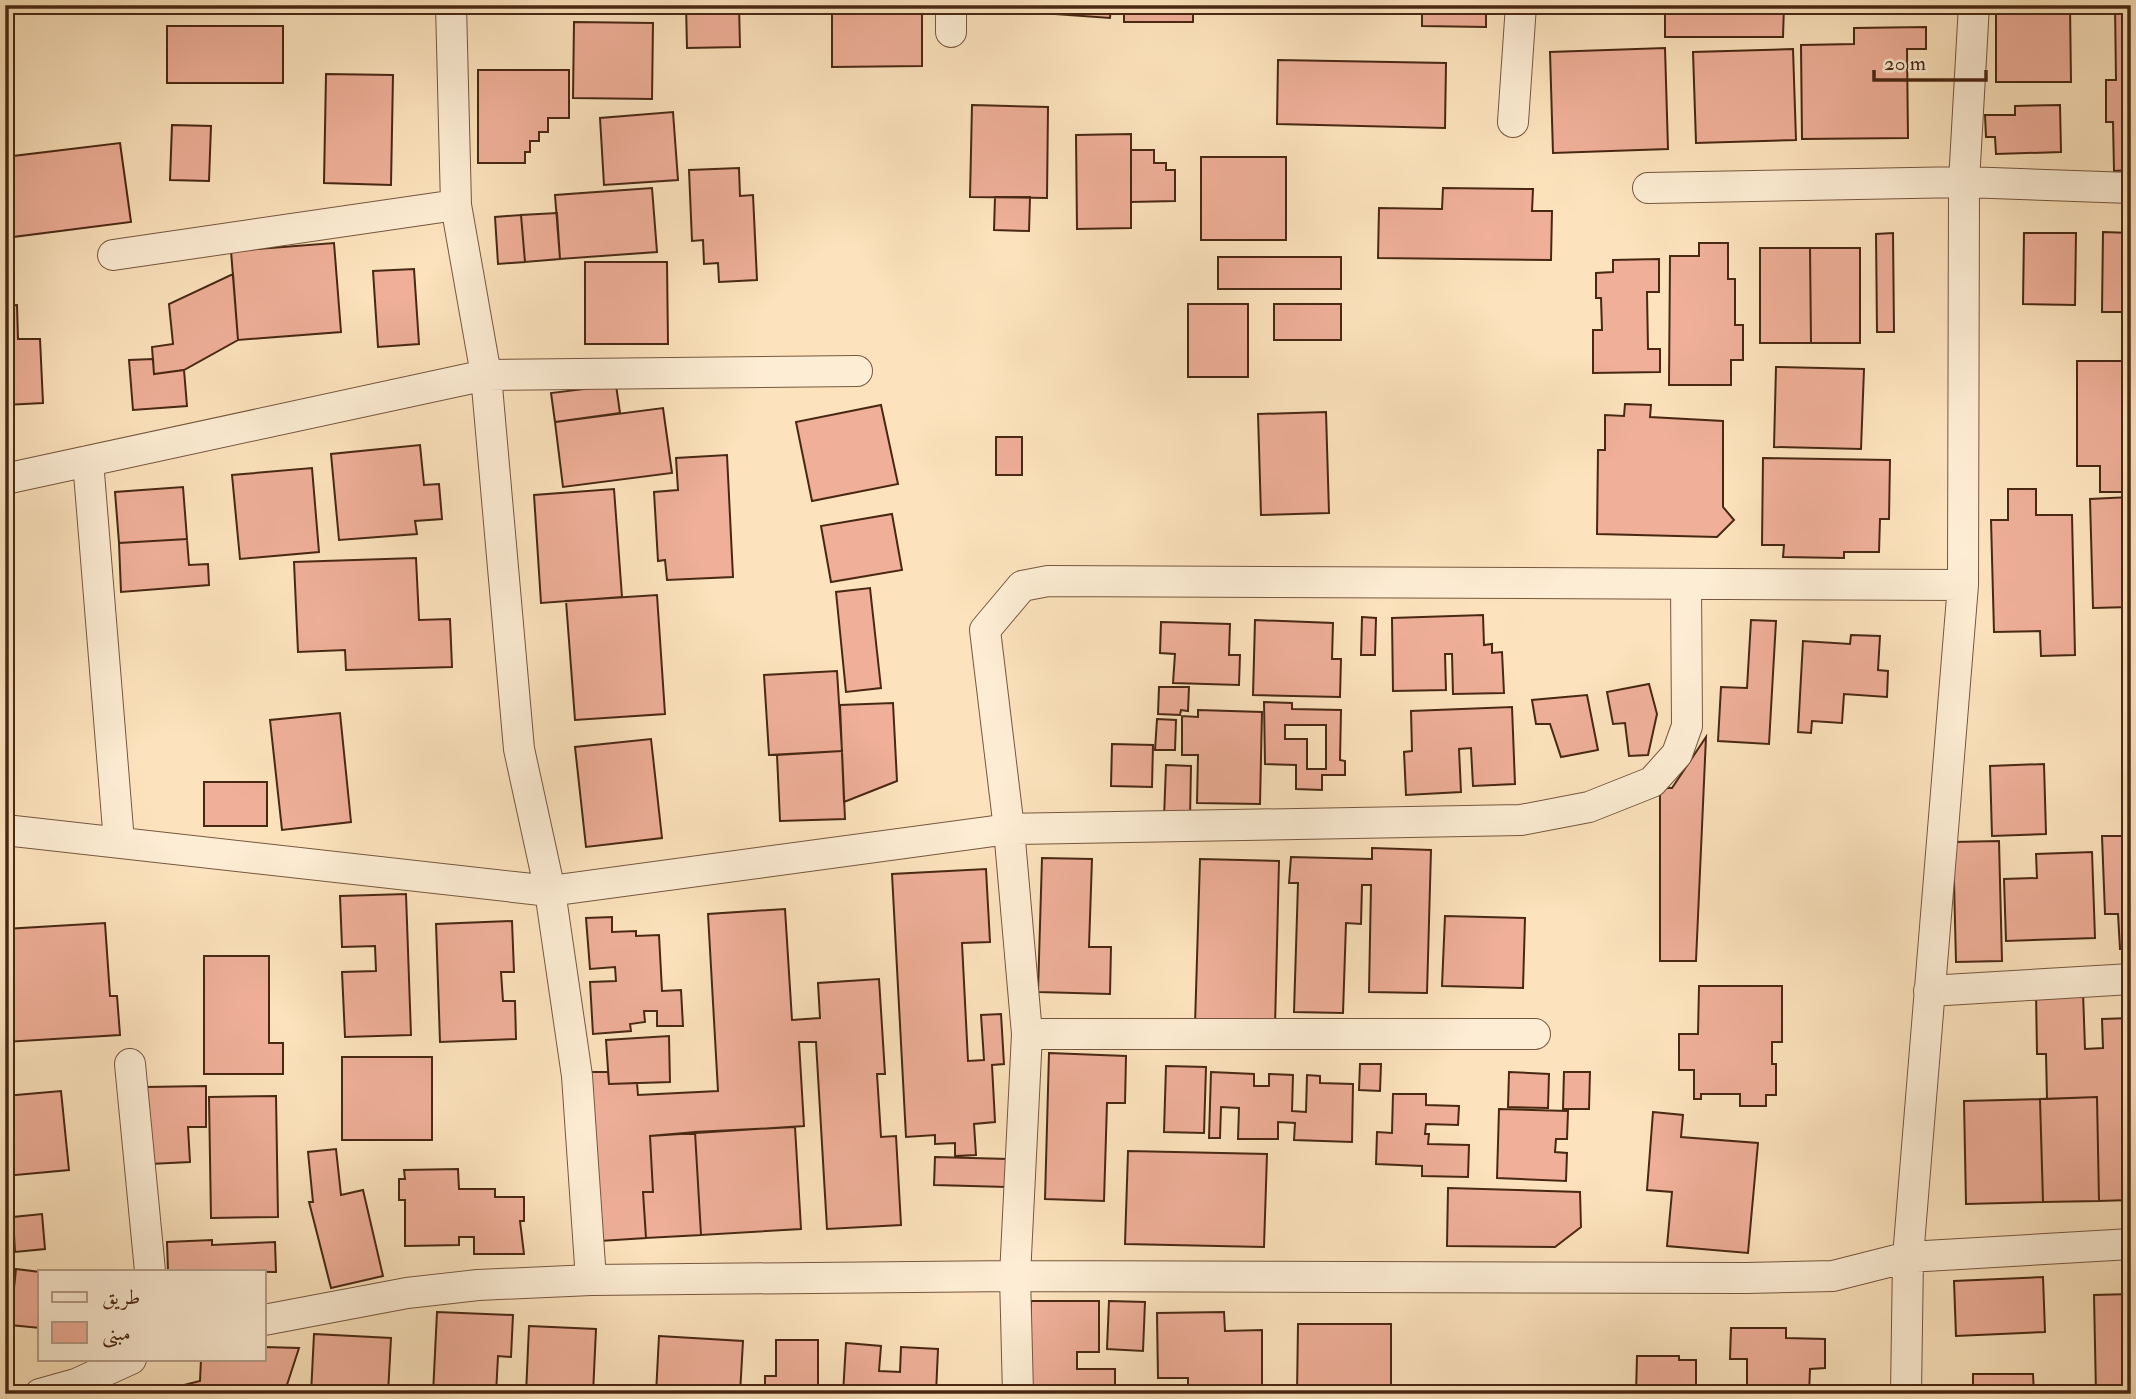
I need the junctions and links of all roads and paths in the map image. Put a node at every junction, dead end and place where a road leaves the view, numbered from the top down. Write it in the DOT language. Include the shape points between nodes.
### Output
graph roads {
  1 [pos="450,5"];
  2 [pos="1521,5"];
  3 [pos="1974,5"];
  4 [pos="1513,122"];
  5 [pos="1964,182"];
  6 [pos="1648,188"];
  7 [pos="2131,188"];
  8 [pos="456,205"];
  9 [pos="113,255"];
  10 [pos="858,371"];
  11 [pos="486,375"];
  12 [pos="88,461"];
  13 [pos="5,479"];
  14 [pos="1686,584"];
  15 [pos="1963,585"];
  16 [pos="1009,829"];
  17 [pos="5,830"];
  18 [pos="119,842"];
  19 [pos="550,891"];
  20 [pos="2131,979"];
  21 [pos="1929,991"];
  22 [pos="1027,1034"];
  23 [pos="1535,1034"];
  24 [pos="130,1064"];
  25 [pos="2131,1244"];
  26 [pos="1908,1257"];
  27 [pos="150,1270"];
  28 [pos="1015,1276"];
  29 [pos="591,1280"];
  30 [pos="266,1320"];
  31 [pos="129,1360"];
  32 [pos="40,1394"];
  33 [pos="1018,1394"];
  34 [pos="1906,1394"];
  1 -- 8 [label="street"];
  2 -- 4 [label="street"];
  3 -- 5 [label="street"];
  5 -- 6 [label="street"];
  5 -- 7 [label="street"];
  5 -- 15 [label="street"];
  8 -- 9 [label="street"];
  8 -- 11 [label="street"];
  10 -- 11 [label="street"];
  11 -- 12 [label="street"];
  11 -- 19 [label="street" via="519,749"];
  12 -- 13 [label="street"];
  12 -- 18 [label="street"];
  14 -- 15 [label="street"];
  14 -- 16 [label="street" via="1687,726 1677,754 1652,782 1589,807 1521,820"];
  14 -- 16 [label="street" via="1048,581 1021,586 985,631"];
  15 -- 21 [label="street"];
  16 -- 19 [label="street"];
  16 -- 22 [label="street"];
  17 -- 18 [label="street"];
  18 -- 19 [label="street"];
  19 -- 29 [label="street" via="577,1076"];
  20 -- 21 [label="street"];
  21 -- 26 [label="street"];
  22 -- 23 [label="street"];
  22 -- 28 [label="street"];
  24 -- 27 [label="street"];
  25 -- 26 [label="street"];
  26 -- 28 [label="street" via="1833,1276 1746,1278"];
  26 -- 34 [label="street"];
  28 -- 29 [label="street"];
  28 -- 33 [label="street"];
  29 -- 30 [label="street" via="407,1293"];
  31 -- 32 [label="street" via="76,1384"];
}
